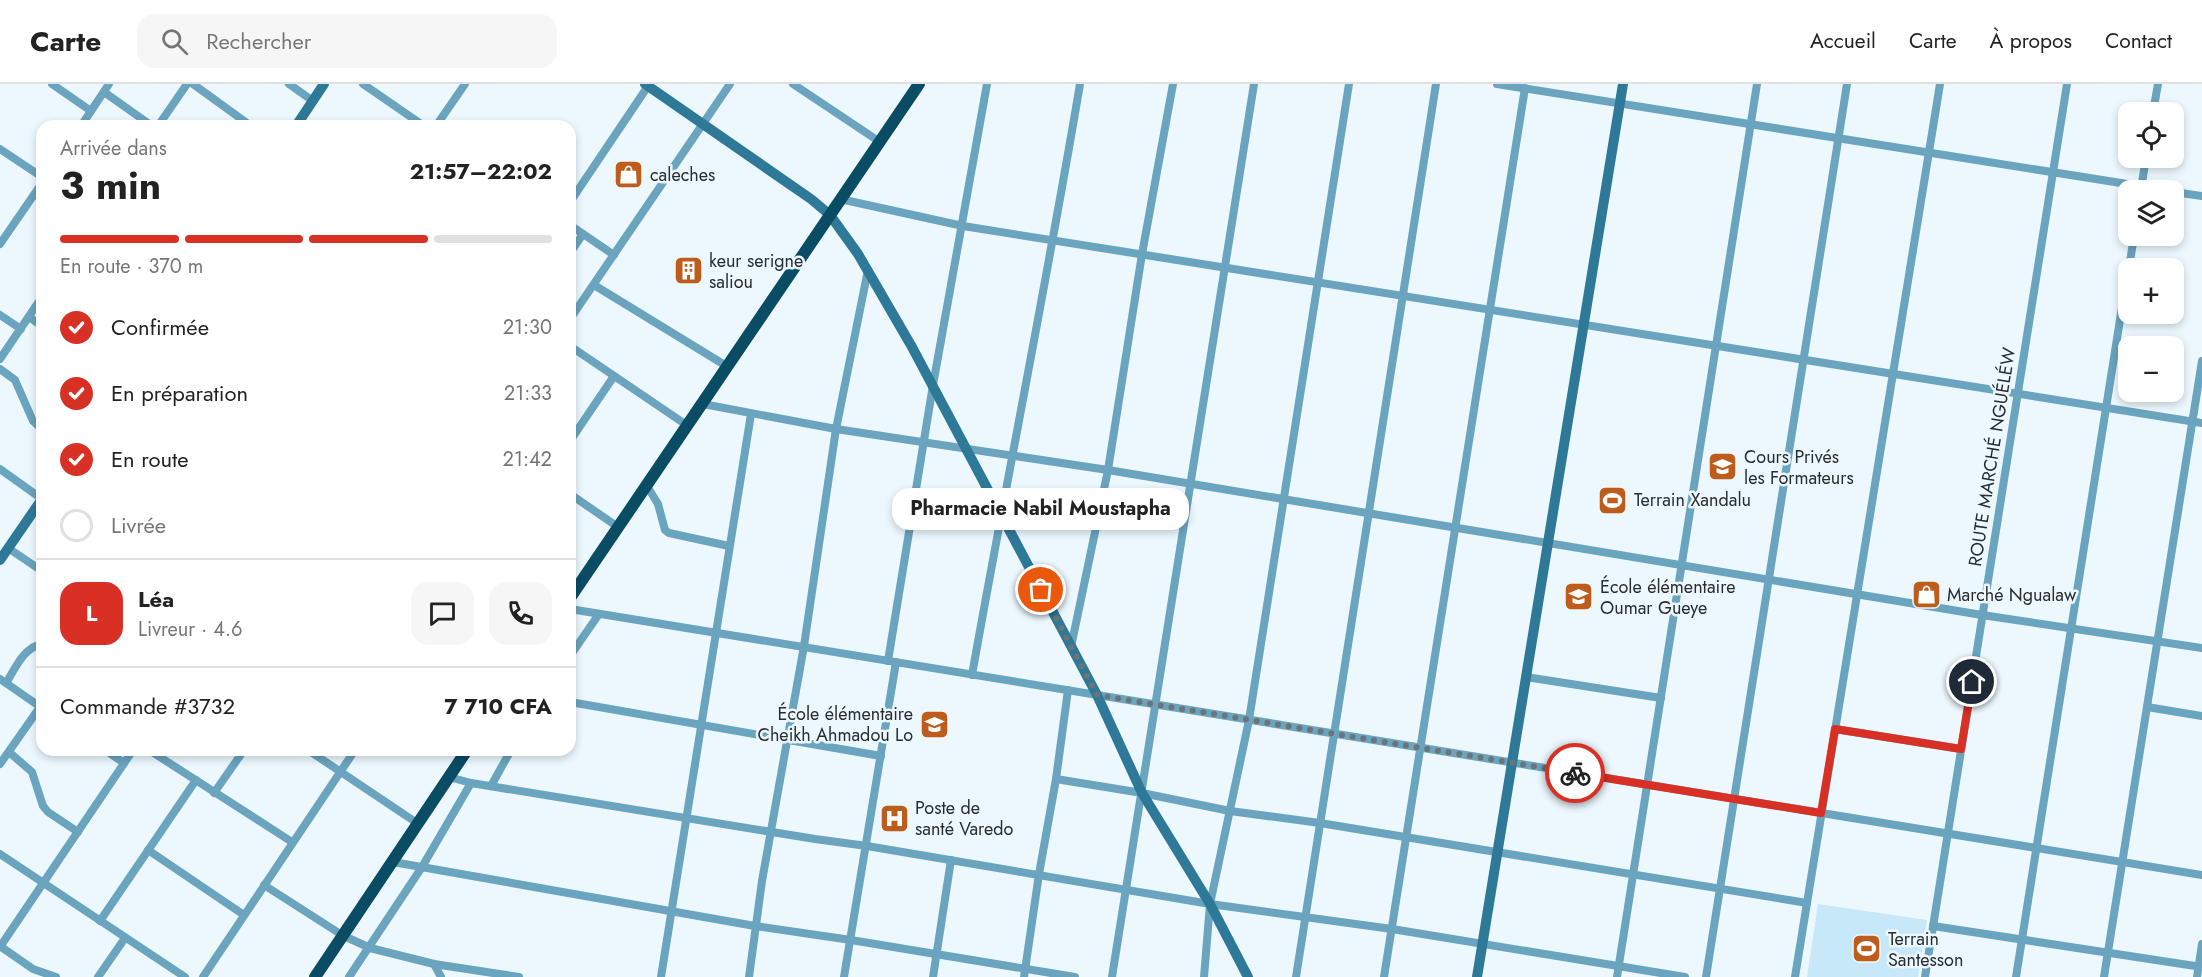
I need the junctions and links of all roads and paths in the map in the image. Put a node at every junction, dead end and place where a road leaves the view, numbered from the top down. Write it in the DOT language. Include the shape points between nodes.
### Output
graph roads {
  1 [pos="52,84"];
  2 [pos="109,84"];
  3 [pos="187,84"];
  4 [pos="193,84"];
  5 [pos="289,84"];
  6 [pos="324,84"];
  7 [pos="363,84"];
  8 [pos="465,84"];
  9 [pos="729,84"];
  10 [pos="794,84"];
  11 [pos="919,84"];
  12 [pos="987,84"];
  13 [pos="1080,84"];
  14 [pos="1173,84"];
  15 [pos="1254,84"];
  16 [pos="1349,84"];
  17 [pos="1436,84"];
  18 [pos="1497,84"];
  19 [pos="1623,84"];
  20 [pos="1757,84"];
  21 [pos="1846,84"];
  22 [pos="1940,84"];
  23 [pos="2067,84"];
  24 [pos="2158,84"];
  25 [pos="647,85"];
  26 [pos="805,87"];
  27 [pos="1522,87"];
  28 [pos="104,92"];
  29 [pos="313,101"];
  30 [pos="2155,102"];
  31 [pos="1620,104"];
  32 [pos="91,111"];
  33 [pos="85,120"];
  34 [pos="144,120"];
  35 [pos="162,120"];
  36 [pos="243,120"];
  37 [pos="300,120"];
  38 [pos="413,120"];
  39 [pos="440,120"];
  40 [pos="702,123"];
  41 [pos="1750,124"];
  42 [pos="1838,138"];
  43 [pos="880,142"];
  44 [pos="0,149"];
  45 [pos="1929,153"];
  46 [pos="36,173"];
  47 [pos="2053,173"];
  48 [pos="2118,185"];
  49 [pos="576,193"];
  50 [pos="2184,193"];
  51 [pos="2202,196"];
  52 [pos="36,199"];
  53 [pos="840,199"];
  54 [pos="831,215"];
  55 [pos="963,226"];
  56 [pos="576,229"];
  57 [pos="583,234"];
  58 [pos="1054,240"];
  59 [pos="0,244"];
  60 [pos="576,244"];
  61 [pos="1142,254"];
  62 [pos="614,255"];
  63 [pos="1225,268"];
  64 [pos="868,270"];
  65 [pos="1318,282"];
  66 [pos="594,285"];
  67 [pos="1403,296"];
  68 [pos="36,306"];
  69 [pos="576,310"];
  70 [pos="1490,310"];
  71 [pos="0,315"];
  72 [pos="29,317"];
  73 [pos="36,322"];
  74 [pos="2119,324"];
  75 [pos="1584,325"];
  76 [pos="21,329"];
  77 [pos="1716,346"];
  78 [pos="576,350"];
  79 [pos="0,359"];
  80 [pos="1803,359"];
  81 [pos="2202,361"];
  82 [pos="728,367"];
  83 [pos="0,369"];
  84 [pos="1893,374"];
  85 [pos="614,376"];
  86 [pos="933,385"];
  87 [pos="2018,394"];
  88 [pos="703,404"];
  89 [pos="2106,408"];
  90 [pos="751,414"];
  91 [pos="2192,422"];
  92 [pos="2202,423"];
  93 [pos="36,424"];
  94 [pos="687,426"];
  95 [pos="836,429"];
  96 [pos="576,432"];
  97 [pos="923,442"];
  98 [pos="966,448"];
  99 [pos="1013,456"];
  100 [pos="0,469"];
  101 [pos="1108,471"];
  102 [pos="1190,484"];
  103 [pos="647,486"];
  104 [pos="576,498"];
  105 [pos="36,499"];
  106 [pos="1284,500"];
  107 [pos="36,510"];
  108 [pos="1001,514"];
  109 [pos="1369,514"];
  110 [pos="618,527"];
  111 [pos="1455,528"];
  112 [pos="1548,543"];
  113 [pos="729,546"];
  114 [pos="8,549"];
  115 [pos="0,560"];
  116 [pos="1682,565"];
  117 [pos="36,567"];
  118 [pos="1770,580"];
  119 [pos="576,589"];
  120 [pos="1857,594"];
  121 [pos="576,610"];
  122 [pos="600,614"];
  123 [pos="1982,615"];
  124 [pos="2072,628"];
  125 [pos="715,633"];
  126 [pos="2158,641"];
  127 [pos="36,645"];
  128 [pos="804,646"];
  129 [pos="1071,647"];
  130 [pos="576,648"];
  131 [pos="2202,648"];
  132 [pos="892,662"];
  133 [pos="972,675"];
  134 [pos="1526,677"];
  135 [pos="3,681"];
  136 [pos="1068,690"];
  137 [pos="1097,695"];
  138 [pos="1661,698"];
  139 [pos="576,703"];
  140 [pos="36,704"];
  141 [pos="1155,705"];
  142 [pos="2147,707"];
  143 [pos="36,714"];
  144 [pos="2202,716"];
  145 [pos="1249,720"];
  146 [pos="701,725"];
  147 [pos="1835,729"];
  148 [pos="1334,734"];
  149 [pos="787,739"];
  150 [pos="1420,748"];
  151 [pos="1961,749"];
  152 [pos="9,752"];
  153 [pos="114,756"];
  154 [pos="129,756"];
  155 [pos="158,756"];
  156 [pos="240,756"];
  157 [pos="317,756"];
  158 [pos="351,756"];
  159 [pos="463,756"];
  160 [pos="508,756"];
  161 [pos="881,756"];
  162 [pos="124,763"];
  163 [pos="1512,763"];
  164 [pos="0,764"];
  165 [pos="340,771"];
  166 [pos="449,777"];
  167 [pos="1056,779"];
  168 [pos="196,780"];
  169 [pos="471,783"];
  170 [pos="1647,785"];
  171 [pos="490,786"];
  172 [pos="1142,792"];
  173 [pos="214,793"];
  174 [pos="1735,799"];
  175 [pos="1230,811"];
  176 [pos="1821,813"];
  177 [pos="686,818"];
  178 [pos="417,823"];
  179 [pos="1320,823"];
  180 [pos="771,831"];
  181 [pos="78,832"];
  182 [pos="1948,834"];
  183 [pos="1406,837"];
  184 [pos="292,842"];
  185 [pos="867,846"];
  186 [pos="2037,848"];
  187 [pos="148,850"];
  188 [pos="1498,852"];
  189 [pos="0,854"];
  190 [pos="951,860"];
  191 [pos="393,862"];
  192 [pos="2122,862"];
  193 [pos="422,867"];
  194 [pos="1039,874"];
  195 [pos="1633,874"];
  196 [pos="2202,875"];
  197 [pos="43,883"];
  198 [pos="264,885"];
  199 [pos="1125,888"];
  200 [pos="1720,889"];
  201 [pos="1807,903"];
  202 [pos="1210,904"];
  203 [pos="670,911"];
  204 [pos="244,915"];
  205 [pos="1305,917"];
  206 [pos="100,921"];
  207 [pos="755,926"];
  208 [pos="1933,926"];
  209 [pos="1392,929"];
  210 [pos="342,935"];
  211 [pos="124,938"];
  212 [pos="2022,939"];
  213 [pos="850,940"];
  214 [pos="1483,944"];
  215 [pos="2202,944"];
  216 [pos="0,946"];
  217 [pos="370,948"];
  218 [pos="2108,951"];
  219 [pos="937,954"];
  220 [pos="434,964"];
  221 [pos="1619,966"];
  222 [pos="2200,966"];
  223 [pos="33,969"];
  224 [pos="1024,973"];
  225 [pos="28,977"];
  226 [pos="56,977"];
  227 [pos="98,977"];
  228 [pos="184,977"];
  229 [pos="202,977"];
  230 [pos="315,977"];
  231 [pos="349,977"];
  232 [pos="441,977"];
  233 [pos="519,977"];
  234 [pos="661,977"];
  235 [pos="749,977"];
  236 [pos="844,977"];
  237 [pos="933,977"];
  238 [pos="1075,977"];
  239 [pos="1112,977"];
  240 [pos="1204,977"];
  241 [pos="1248,977"];
  242 [pos="1296,977"];
  243 [pos="1384,977"];
  244 [pos="1477,977"];
  245 [pos="1617,977"];
  246 [pos="1685,977"];
  247 [pos="1706,977"];
  248 [pos="1795,977"];
  249 [pos="1925,977"];
  250 [pos="2016,977"];
  251 [pos="2104,977"];
  252 [pos="2197,977"];
  1 -- 32 [label="street"];
  2 -- 28 [label="street"];
  3 -- 35 [label="street"];
  4 -- 36 [label="street"];
  5 -- 29 [label="street"];
  6 -- 29 [label="main road"];
  7 -- 38 [label="street"];
  8 -- 39 [label="street"];
  9 -- 40 [label="street"];
  10 -- 26 [label="street"];
  11 -- 43 [label="highway"];
  12 -- 55 [label="street"];
  13 -- 58 [label="street"];
  14 -- 61 [label="street"];
  15 -- 63 [label="street"];
  16 -- 65 [label="street"];
  17 -- 67 [label="street"];
  18 -- 27 [label="street"];
  19 -- 31 [label="main road"];
  20 -- 41 [label="street"];
  21 -- 42 [label="street"];
  22 -- 45 [label="street"];
  23 -- 47 [label="street, ROUTE MARCHÉ NGUÉLÉW"];
  24 -- 30 [label="street"];
  25 -- 40 [label="main road"];
  25 -- 49 [label="street"];
  26 -- 43 [label="street"];
  27 -- 31 [label="street"];
  27 -- 70 [label="street"];
  28 -- 32 [label="street"];
  28 -- 34 [label="street"];
  29 -- 37 [label="main road"];
  31 -- 41 [label="street"];
  31 -- 75 [label="main road"];
  32 -- 33 [label="street"];
  40 -- 54 [label="main road"];
  40 -- 62 [label="street"];
  41 -- 42 [label="street"];
  41 -- 77 [label="street"];
  42 -- 45 [label="street"];
  42 -- 80 [label="street"];
  43 -- 53 [label="highway"];
  44 -- 46 [label="street"];
  45 -- 47 [label="street"];
  45 -- 84 [label="street"];
  47 -- 48 [label="street"];
  47 -- 87 [label="street, ROUTE MARCHÉ NGUÉLÉW"];
  50 -- 51 [label="street"];
  52 -- 59 [label="street"];
  53 -- 54 [label="highway"];
  53 -- 55 [label="street"];
  54 -- 64 [label="main road"];
  54 -- 82 [label="highway"];
  55 -- 58 [label="street"];
  55 -- 86 [label="street"];
  56 -- 57 [label="street"];
  57 -- 60 [label="street"];
  57 -- 62 [label="street"];
  58 -- 61 [label="street"];
  58 -- 99 [label="street"];
  61 -- 63 [label="street"];
  61 -- 101 [label="street"];
  62 -- 66 [label="street"];
  63 -- 65 [label="street"];
  63 -- 102 [label="street"];
  64 -- 86 [label="main road"];
  64 -- 95 [label="street"];
  65 -- 67 [label="street"];
  65 -- 106 [label="street"];
  66 -- 69 [label="street"];
  66 -- 82 [label="street"];
  67 -- 70 [label="street"];
  67 -- 109 [label="street"];
  68 -- 72 [label="street"];
  70 -- 75 [label="street"];
  70 -- 111 [label="street"];
  71 -- 76 [label="street"];
  72 -- 73 [label="street"];
  72 -- 76 [label="street"];
  74 -- 89 [label="street"];
  75 -- 77 [label="street"];
  75 -- 112 [label="main road"];
  76 -- 79 [label="street"];
  77 -- 80 [label="street"];
  77 -- 116 [label="street"];
  78 -- 85 [label="street"];
  80 -- 84 [label="street"];
  80 -- 118 [label="street"];
  81 -- 91 [label="street"];
  82 -- 88 [label="highway"];
  83 -- 93 [label="street" via="15,380"];
  84 -- 87 [label="street"];
  84 -- 120 [label="street"];
  85 -- 94 [label="street"];
  85 -- 96 [label="street"];
  86 -- 97 [label="street"];
  86 -- 98 [label="main road"];
  87 -- 89 [label="street"];
  87 -- 123 [label="street, ROUTE MARCHÉ NGUÉLÉW"];
  88 -- 90 [label="street"];
  88 -- 94 [label="highway"];
  89 -- 91 [label="street"];
  89 -- 124 [label="street"];
  90 -- 95 [label="street"];
  90 -- 113 [label="street"];
  91 -- 92 [label="street"];
  91 -- 126 [label="street"];
  94 -- 103 [label="highway"];
  95 -- 97 [label="street"];
  95 -- 128 [label="street"];
  97 -- 98 [label="street"];
  97 -- 132 [label="street"];
  98 -- 99 [label="street"];
  98 -- 108 [label="main road"];
  99 -- 101 [label="street"];
  99 -- 108 [label="street"];
  100 -- 105 [label="street"];
  101 -- 102 [label="street"];
  101 -- 129 [label="street"];
  102 -- 106 [label="street"];
  102 -- 141 [label="street"];
  103 -- 110 [label="highway"];
  103 -- 113 [label="street" via="669,533"];
  104 -- 110 [label="street"];
  106 -- 109 [label="street"];
  106 -- 145 [label="street"];
  107 -- 114 [label="main road"];
  108 -- 129 [label="main road"];
  108 -- 133 [label="street"];
  109 -- 111 [label="street"];
  109 -- 148 [label="street"];
  110 -- 119 [label="highway"];
  111 -- 112 [label="street"];
  111 -- 150 [label="street"];
  112 -- 116 [label="street"];
  112 -- 134 [label="main road"];
  113 -- 125 [label="street"];
  114 -- 115 [label="main road"];
  114 -- 117 [label="street"];
  116 -- 118 [label="street"];
  116 -- 138 [label="street"];
  118 -- 120 [label="street"];
  118 -- 174 [label="street"];
  120 -- 123 [label="street"];
  120 -- 147 [label="street"];
  121 -- 122 [label="street"];
  122 -- 125 [label="street"];
  122 -- 130 [label="street"];
  123 -- 124 [label="street"];
  123 -- 151 [label="street, ROUTE MARCHÉ NGUÉLÉW"];
  124 -- 126 [label="street"];
  124 -- 186 [label="street"];
  125 -- 128 [label="street"];
  125 -- 146 [label="street"];
  126 -- 131 [label="street"];
  126 -- 142 [label="street"];
  127 -- 135 [label="street"];
  128 -- 132 [label="street"];
  128 -- 149 [label="street"];
  129 -- 137 [label="main road"];
  132 -- 133 [label="street"];
  132 -- 161 [label="street"];
  133 -- 136 [label="street"];
  134 -- 138 [label="street"];
  134 -- 163 [label="main road"];
  135 -- 140 [label="street"];
  136 -- 137 [label="street"];
  136 -- 167 [label="street"];
  137 -- 141 [label="street"];
  137 -- 172 [label="main road"];
  138 -- 170 [label="street"];
  139 -- 146 [label="street"];
  141 -- 145 [label="street"];
  141 -- 172 [label="street"];
  142 -- 144 [label="street"];
  142 -- 192 [label="street"];
  143 -- 152 [label="street"];
  145 -- 148 [label="street"];
  145 -- 175 [label="street"];
  146 -- 149 [label="street"];
  146 -- 177 [label="street"];
  147 -- 151 [label="street"];
  147 -- 176 [label="street"];
  148 -- 150 [label="street"];
  148 -- 179 [label="street"];
  149 -- 161 [label="street"];
  149 -- 180 [label="street"];
  150 -- 163 [label="street"];
  150 -- 183 [label="street"];
  151 -- 182 [label="street, ROUTE MARCHÉ NGUÉLÉW"];
  152 -- 164 [label="street"];
  152 -- 181 [label="street" via="32,772 48,812"];
  153 -- 162 [label="street"];
  154 -- 162 [label="street"];
  155 -- 168 [label="street"];
  156 -- 173 [label="street"];
  157 -- 165 [label="street"];
  158 -- 165 [label="street"];
  159 -- 166 [label="highway"];
  160 -- 171 [label="street"];
  161 -- 185 [label="street"];
  162 -- 181 [label="street"];
  163 -- 170 [label="street"];
  163 -- 188 [label="main road"];
  165 -- 178 [label="street"];
  165 -- 184 [label="street"];
  166 -- 169 [label="street"];
  166 -- 178 [label="highway"];
  167 -- 172 [label="street"];
  167 -- 194 [label="street"];
  168 -- 173 [label="street"];
  168 -- 187 [label="street"];
  169 -- 171 [label="street"];
  169 -- 193 [label="street"];
  170 -- 174 [label="street"];
  170 -- 195 [label="street"];
  171 -- 177 [label="street"];
  172 -- 175 [label="street"];
  172 -- 199 [label="street"];
  172 -- 202 [label="main road"];
  173 -- 184 [label="street"];
  174 -- 176 [label="street"];
  174 -- 200 [label="street"];
  175 -- 179 [label="street"];
  175 -- 202 [label="street"];
  176 -- 182 [label="street"];
  176 -- 201 [label="street"];
  177 -- 180 [label="street"];
  177 -- 203 [label="street"];
  178 -- 191 [label="highway"];
  179 -- 183 [label="street"];
  179 -- 205 [label="street"];
  180 -- 185 [label="street"];
  180 -- 207 [label="street"];
  181 -- 197 [label="street"];
  182 -- 186 [label="street"];
  182 -- 208 [label="street, ROUTE MARCHÉ NGUÉLÉW"];
  183 -- 188 [label="street"];
  183 -- 209 [label="street"];
  184 -- 198 [label="street"];
  185 -- 190 [label="street"];
  185 -- 213 [label="street"];
  186 -- 192 [label="street"];
  186 -- 212 [label="street"];
  187 -- 204 [label="street"];
  187 -- 206 [label="street"];
  188 -- 195 [label="street"];
  188 -- 214 [label="main road"];
  189 -- 197 [label="street"];
  190 -- 194 [label="street"];
  190 -- 219 [label="street"];
  191 -- 193 [label="street"];
  191 -- 210 [label="highway"];
  192 -- 196 [label="street"];
  192 -- 218 [label="street"];
  193 -- 203 [label="street"];
  193 -- 217 [label="street"];
  194 -- 199 [label="street"];
  194 -- 224 [label="street"];
  195 -- 200 [label="street"];
  195 -- 221 [label="street"];
  197 -- 206 [label="street"];
  197 -- 216 [label="street"];
  198 -- 204 [label="street"];
  198 -- 210 [label="street"];
  199 -- 202 [label="street"];
  199 -- 239 [label="street"];
  200 -- 201 [label="street"];
  200 -- 247 [label="street"];
  201 -- 248 [label="street"];
  202 -- 205 [label="street"];
  202 -- 240 [label="street"];
  202 -- 241 [label="main road"];
  203 -- 207 [label="street"];
  203 -- 234 [label="street"];
  204 -- 229 [label="street"];
  205 -- 209 [label="street"];
  205 -- 242 [label="street"];
  206 -- 211 [label="street"];
  207 -- 213 [label="street"];
  207 -- 235 [label="street"];
  208 -- 212 [label="street"];
  208 -- 249 [label="street, ROUTE MARCHÉ NGUÉLÉW"];
  209 -- 214 [label="street"];
  209 -- 243 [label="street"];
  210 -- 217 [label="street"];
  210 -- 230 [label="highway"];
  211 -- 227 [label="street"];
  211 -- 228 [label="street"];
  212 -- 218 [label="street"];
  212 -- 250 [label="street"];
  213 -- 219 [label="street"];
  213 -- 236 [label="street"];
  214 -- 221 [label="street"];
  214 -- 244 [label="main road"];
  215 -- 222 [label="street"];
  216 -- 223 [label="street"];
  217 -- 220 [label="street"];
  217 -- 231 [label="street"];
  218 -- 222 [label="street"];
  218 -- 251 [label="street"];
  219 -- 224 [label="street"];
  219 -- 237 [label="street"];
  220 -- 232 [label="street"];
  220 -- 233 [label="street"];
  221 -- 245 [label="street"];
  221 -- 246 [label="street"];
  222 -- 252 [label="street"];
  223 -- 225 [label="street"];
  223 -- 226 [label="street"];
  224 -- 238 [label="street"];
}
